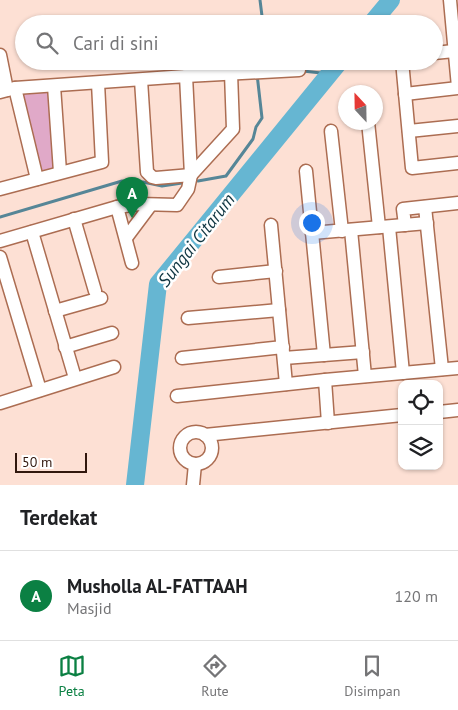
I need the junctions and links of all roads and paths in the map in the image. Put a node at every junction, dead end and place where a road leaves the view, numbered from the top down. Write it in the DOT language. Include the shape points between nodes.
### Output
graph roads {
  1 [pos="450,0"];
  2 [pos="454,51"];
  3 [pos="443,52"];
  4 [pos="0,55"];
  5 [pos="300,70"];
  6 [pos="403,70"];
  7 [pos="231,73"];
  8 [pos="186,76"];
  9 [pos="141,80"];
  10 [pos="98,83"];
  11 [pos="54,86"];
  12 [pos="458,88"];
  13 [pos="7,90"];
  14 [pos="405,94"];
  15 [pos="458,126"];
  16 [pos="369,130"];
  17 [pos="331,131"];
  18 [pos="409,132"];
  19 [pos="458,163"];
  20 [pos="306,171"];
  21 [pos="60,172"];
  22 [pos="192,175"];
  23 [pos="37,179"];
  24 [pos="0,189"];
  25 [pos="458,203"];
  26 [pos="150,206"];
  27 [pos="425,206"];
  28 [pos="117,207"];
  29 [pos="74,219"];
  30 [pos="427,223"];
  31 [pos="271,225"];
  32 [pos="404,225"];
  33 [pos="384,227"];
  34 [pos="347,230"];
  35 [pos="32,232"];
  36 [pos="312,233"];
  37 [pos="126,238"];
  38 [pos="0,241"];
  39 [pos="0,257"];
  40 [pos="132,263"];
  41 [pos="276,271"];
  42 [pos="220,278"];
  43 [pos="3,279"];
  44 [pos="279,310"];
  45 [pos="55,311"];
  46 [pos="188,318"];
  47 [pos="112,333"];
  48 [pos="65,347"];
  49 [pos="362,352"];
  50 [pos="284,353"];
  51 [pos="324,355"];
  52 [pos="182,358"];
  53 [pos="114,367"];
  54 [pos="458,368"];
  55 [pos="442,369"];
  56 [pos="403,373"];
  57 [pos="365,376"];
  58 [pos="75,378"];
  59 [pos="325,380"];
  60 [pos="286,384"];
  61 [pos="40,390"];
  62 [pos="177,396"];
  63 [pos="1,398"];
  64 [pos="458,410"];
  65 [pos="443,412"];
  66 [pos="398,415"];
  67 [pos="328,423"];
  68 [pos="205,435"];
  69 [pos="195,464"];
  70 [pos="193,485"];
  1 -- 2 [label="street"];
  2 -- 3 [label="street"];
  2 -- 12 [label="street"];
  4 -- 13 [label="street"];
  5 -- 7 [label="street"];
  6 -- 14 [label="street"];
  7 -- 8 [label="street"];
  7 -- 22 [label="street" via="233,130"];
  8 -- 9 [label="street"];
  8 -- 22 [label="street"];
  9 -- 10 [label="street"];
  9 -- 22 [label="street" via="147,172 152,178"];
  10 -- 11 [label="street"];
  10 -- 21 [label="street" via="102,162"];
  11 -- 13 [label="street"];
  11 -- 21 [label="street"];
  12 -- 14 [label="street"];
  13 -- 23 [label="street"];
  14 -- 18 [label="street"];
  15 -- 18 [label="street"];
  16 -- 33 [label="street"];
  17 -- 34 [label="street"];
  18 -- 19 [label="street" via="412,168"];
  20 -- 36 [label="street"];
  21 -- 23 [label="street"];
  22 -- 26 [label="street" via="188,189 177,205"];
  23 -- 24 [label="street"];
  25 -- 27 [label="street"];
  26 -- 28 [label="street"];
  26 -- 37 [label="street"];
  27 -- 30 [label="street"];
  27 -- 32 [label="street" via="403,209"];
  28 -- 29 [label="street"];
  28 -- 37 [label="street"];
  29 -- 35 [label="street"];
  29 -- 45 [label="street" via="98,294"];
  30 -- 32 [label="street"];
  30 -- 55 [label="street"];
  31 -- 41 [label="street"];
  32 -- 33 [label="street"];
  33 -- 34 [label="street"];
  33 -- 56 [label="street"];
  34 -- 36 [label="street"];
  34 -- 49 [label="street"];
  35 -- 38 [label="street"];
  35 -- 45 [label="street"];
  36 -- 51 [label="street"];
  37 -- 40 [label="street"];
  39 -- 43 [label="street"];
  41 -- 42 [label="street"];
  41 -- 44 [label="street"];
  43 -- 61 [label="street"];
  44 -- 46 [label="street"];
  44 -- 50 [label="street"];
  45 -- 48 [label="street"];
  47 -- 48 [label="street"];
  48 -- 58 [label="street"];
  49 -- 51 [label="street"];
  49 -- 57 [label="street"];
  50 -- 51 [label="street"];
  50 -- 52 [label="street"];
  50 -- 60 [label="street"];
  53 -- 58 [label="street"];
  54 -- 55 [label="street"];
  55 -- 56 [label="street"];
  56 -- 57 [label="street"];
  57 -- 59 [label="street"];
  58 -- 61 [label="street"];
  59 -- 60 [label="street"];
  59 -- 67 [label="street"];
  60 -- 62 [label="street"];
  61 -- 63 [label="street"];
  64 -- 65 [label="street"];
  66 -- 67 [label="street"];
  67 -- 68 [label="street"];
  68 -- 69 [label="street" via="211,444 211,454 204,462"];
  68 -- 69 [label="street" via="190,433 182,440 181,456"];
  69 -- 70 [label="street"];
}
